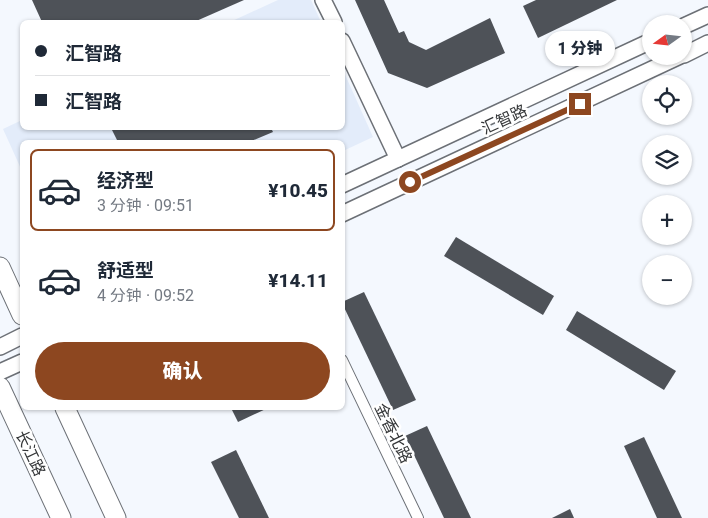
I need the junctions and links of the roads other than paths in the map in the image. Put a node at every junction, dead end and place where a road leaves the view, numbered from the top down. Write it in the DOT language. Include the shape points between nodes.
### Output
graph roads {
  1 [pos="323,0"];
  2 [pos="708,15"];
  3 [pos="333,20"];
  4 [pos="692,22"];
  5 [pos="708,43"];
  6 [pos="642,45"];
  7 [pos="345,47"];
  8 [pos="692,50"];
  9 [pos="661,65"];
  10 [pos="398,159"];
  11 [pos="345,184"];
  12 [pos="345,213"];
  13 [pos="0,267"];
  14 [pos="20,311"];
  15 [pos="20,337"];
  16 [pos="0,347"];
  17 [pos="20,363"];
  18 [pos="345,366"];
  19 [pos="0,372"];
  20 [pos="0,387"];
  21 [pos="66,410"];
  22 [pos="61,518"];
  23 [pos="116,518"];
  24 [pos="418,518"];
  1 -- 3 [label="main road"];
  2 -- 4 [label="main road"];
  5 -- 8 [label="main road, 汇智路"];
  6 -- 10 [label="main road, 汇智路"];
  7 -- 10 [label="main road"];
  9 -- 12 [label="main road, 汇智路"];
  10 -- 11 [label="main road, 汇智路"];
  13 -- 14 [label="highway"];
  15 -- 16 [label="main road"];
  17 -- 19 [label="main road"];
  18 -- 24 [label="street, 金香北路"];
  20 -- 22 [label="highway, 长江路"];
  21 -- 23 [label="highway"];
}
